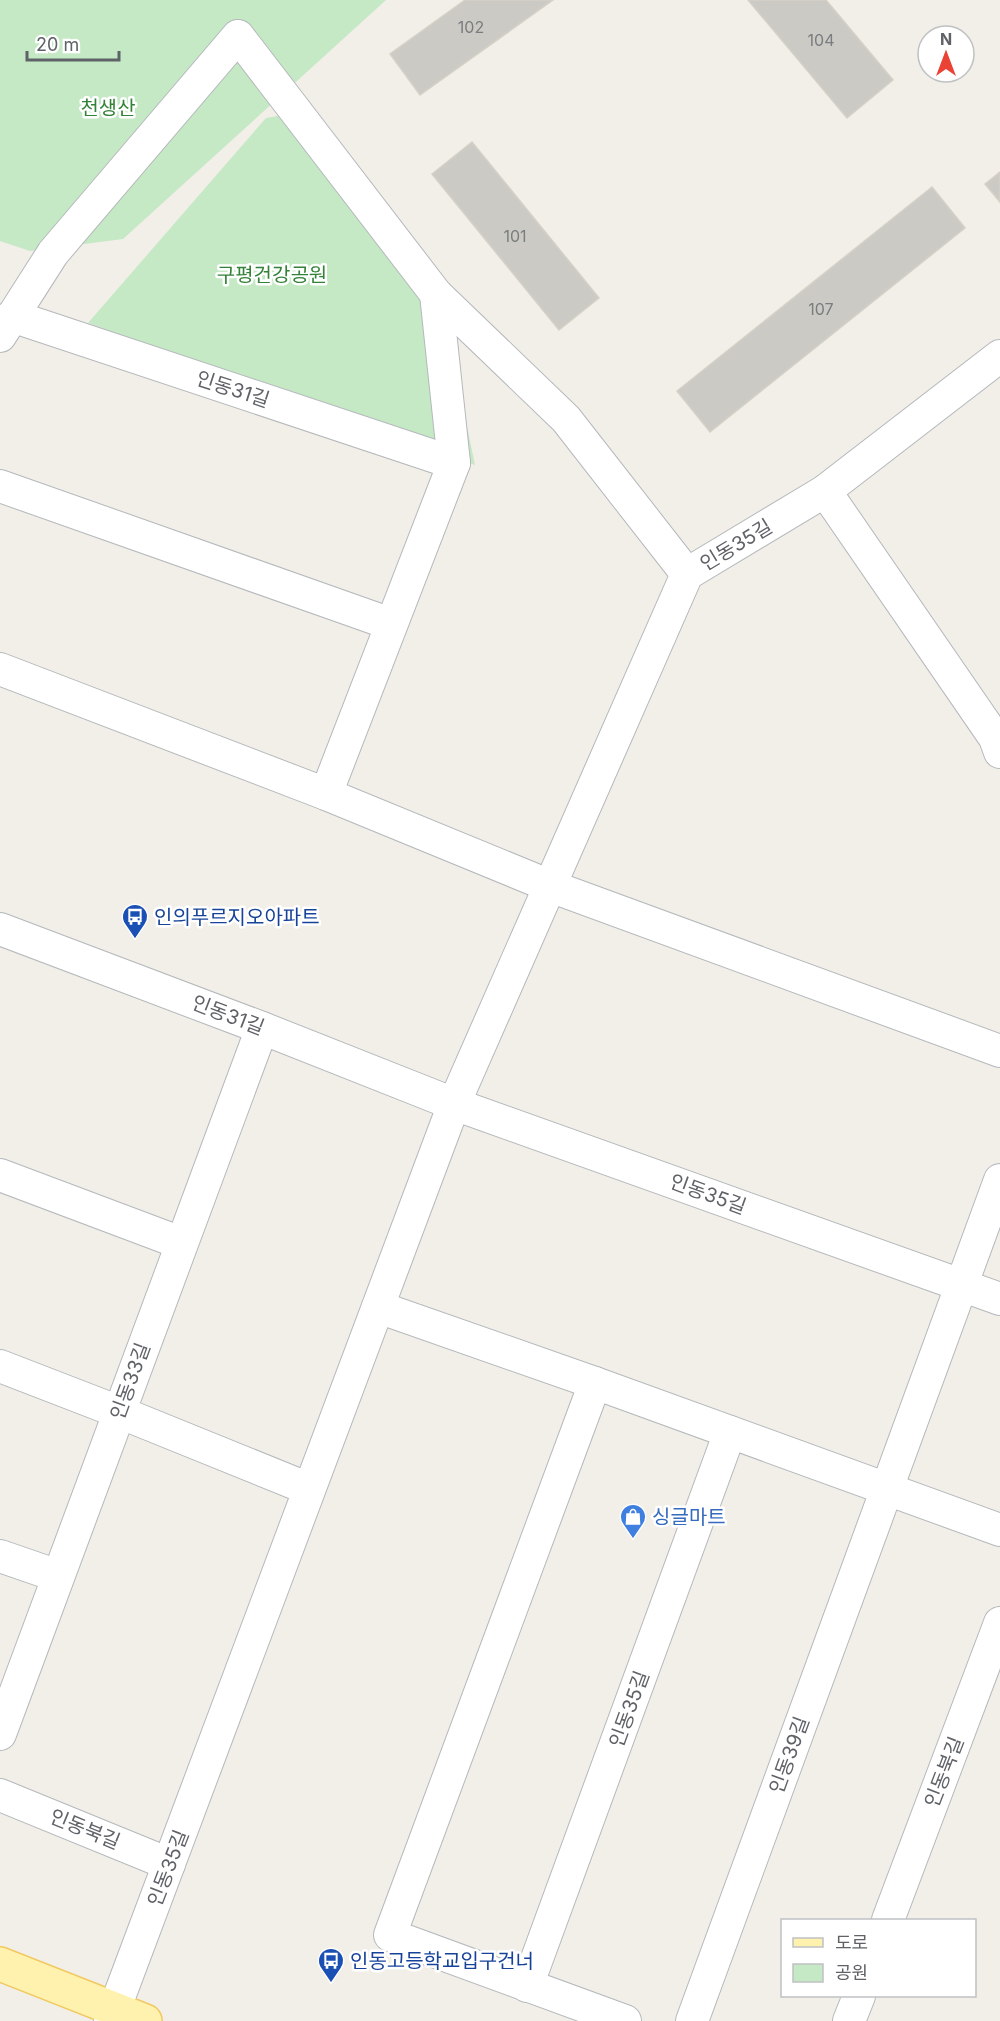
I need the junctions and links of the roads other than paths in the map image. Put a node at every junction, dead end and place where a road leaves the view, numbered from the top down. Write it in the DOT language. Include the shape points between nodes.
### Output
graph roads {
  1 [pos="436,294"];
  2 [pos="6,326"];
  3 [pos="1000,356"];
  4 [pos="454,462"];
  5 [pos="0,486"];
  6 [pos="825,491"];
  7 [pos="687,574"];
  8 [pos="392,624"];
  9 [pos="0,669"];
  10 [pos="1000,752"];
  11 [pos="326,794"];
  12 [pos="550,886"];
  13 [pos="0,929"];
  14 [pos="262,1028"];
  15 [pos="1000,1051"];
  16 [pos="454,1104"];
  17 [pos="0,1175"];
  18 [pos="1000,1180"];
  19 [pos="181,1243"];
  20 [pos="962,1285"];
  21 [pos="1000,1299"];
  22 [pos="378,1307"];
  23 [pos="0,1366"];
  24 [pos="595,1383"];
  25 [pos="119,1412"];
  26 [pos="730,1432"];
  27 [pos="309,1489"];
  28 [pos="887,1489"];
  29 [pos="1000,1530"];
  30 [pos="0,1556"];
  31 [pos="58,1576"];
  32 [pos="1000,1623"];
  33 [pos="0,1734"];
  34 [pos="0,1795"];
  35 [pos="169,1864"];
  36 [pos="888,1919"];
  37 [pos="0,1964"];
  38 [pos="527,1986"];
  39 [pos="858,1997"];
  40 [pos="112,2016"];
  41 [pos="145,2021"];
  42 [pos="625,2021"];
  43 [pos="692,2021"];
  44 [pos="849,2021"];
  1 -- 2 [label="street, 인동31길" via="238,36 53,253"];
  1 -- 4 [label="street"];
  1 -- 7 [label="street" via="566,419"];
  2 -- 4 [label="street, 인동31길"];
  3 -- 6 [label="street, 인동35길"];
  4 -- 8 [label="street"];
  5 -- 8 [label="street"];
  6 -- 7 [label="street, 인동35길"];
  6 -- 10 [label="street" via="995,738"];
  7 -- 12 [label="street, 인동35길"];
  8 -- 11 [label="street"];
  9 -- 11 [label="street"];
  11 -- 12 [label="street"];
  12 -- 15 [label="street"];
  12 -- 16 [label="street, 인동35길"];
  13 -- 14 [label="street, 인동31길"];
  14 -- 16 [label="street, 인동31길"];
  14 -- 19 [label="street, 인동33길"];
  16 -- 20 [label="street, 인동35길"];
  16 -- 22 [label="street, 인동35길"];
  17 -- 19 [label="street"];
  18 -- 20 [label="street, 인동39길"];
  19 -- 25 [label="street, 인동33길"];
  20 -- 21 [label="street"];
  20 -- 28 [label="street, 인동39길"];
  22 -- 24 [label="street"];
  22 -- 27 [label="street, 인동35길"];
  23 -- 25 [label="street"];
  24 -- 26 [label="street"];
  24 -- 38 [label="street" via="390,1935"];
  25 -- 27 [label="street"];
  25 -- 31 [label="street, 인동33길"];
  26 -- 28 [label="street"];
  26 -- 38 [label="street, 인동35길"];
  27 -- 35 [label="street, 인동35길"];
  28 -- 29 [label="street"];
  28 -- 43 [label="street, 인동39길"];
  30 -- 31 [label="street"];
  31 -- 33 [label="street, 인동33길"];
  32 -- 36 [label="street, 인동북길"];
  34 -- 35 [label="street, 인동북길"];
  35 -- 40 [label="street, 인동35길"];
  37 -- 40 [label="main road"];
  38 -- 42 [label="street"];
  39 -- 44 [label="street"];
  40 -- 41 [label="main road"];
}
